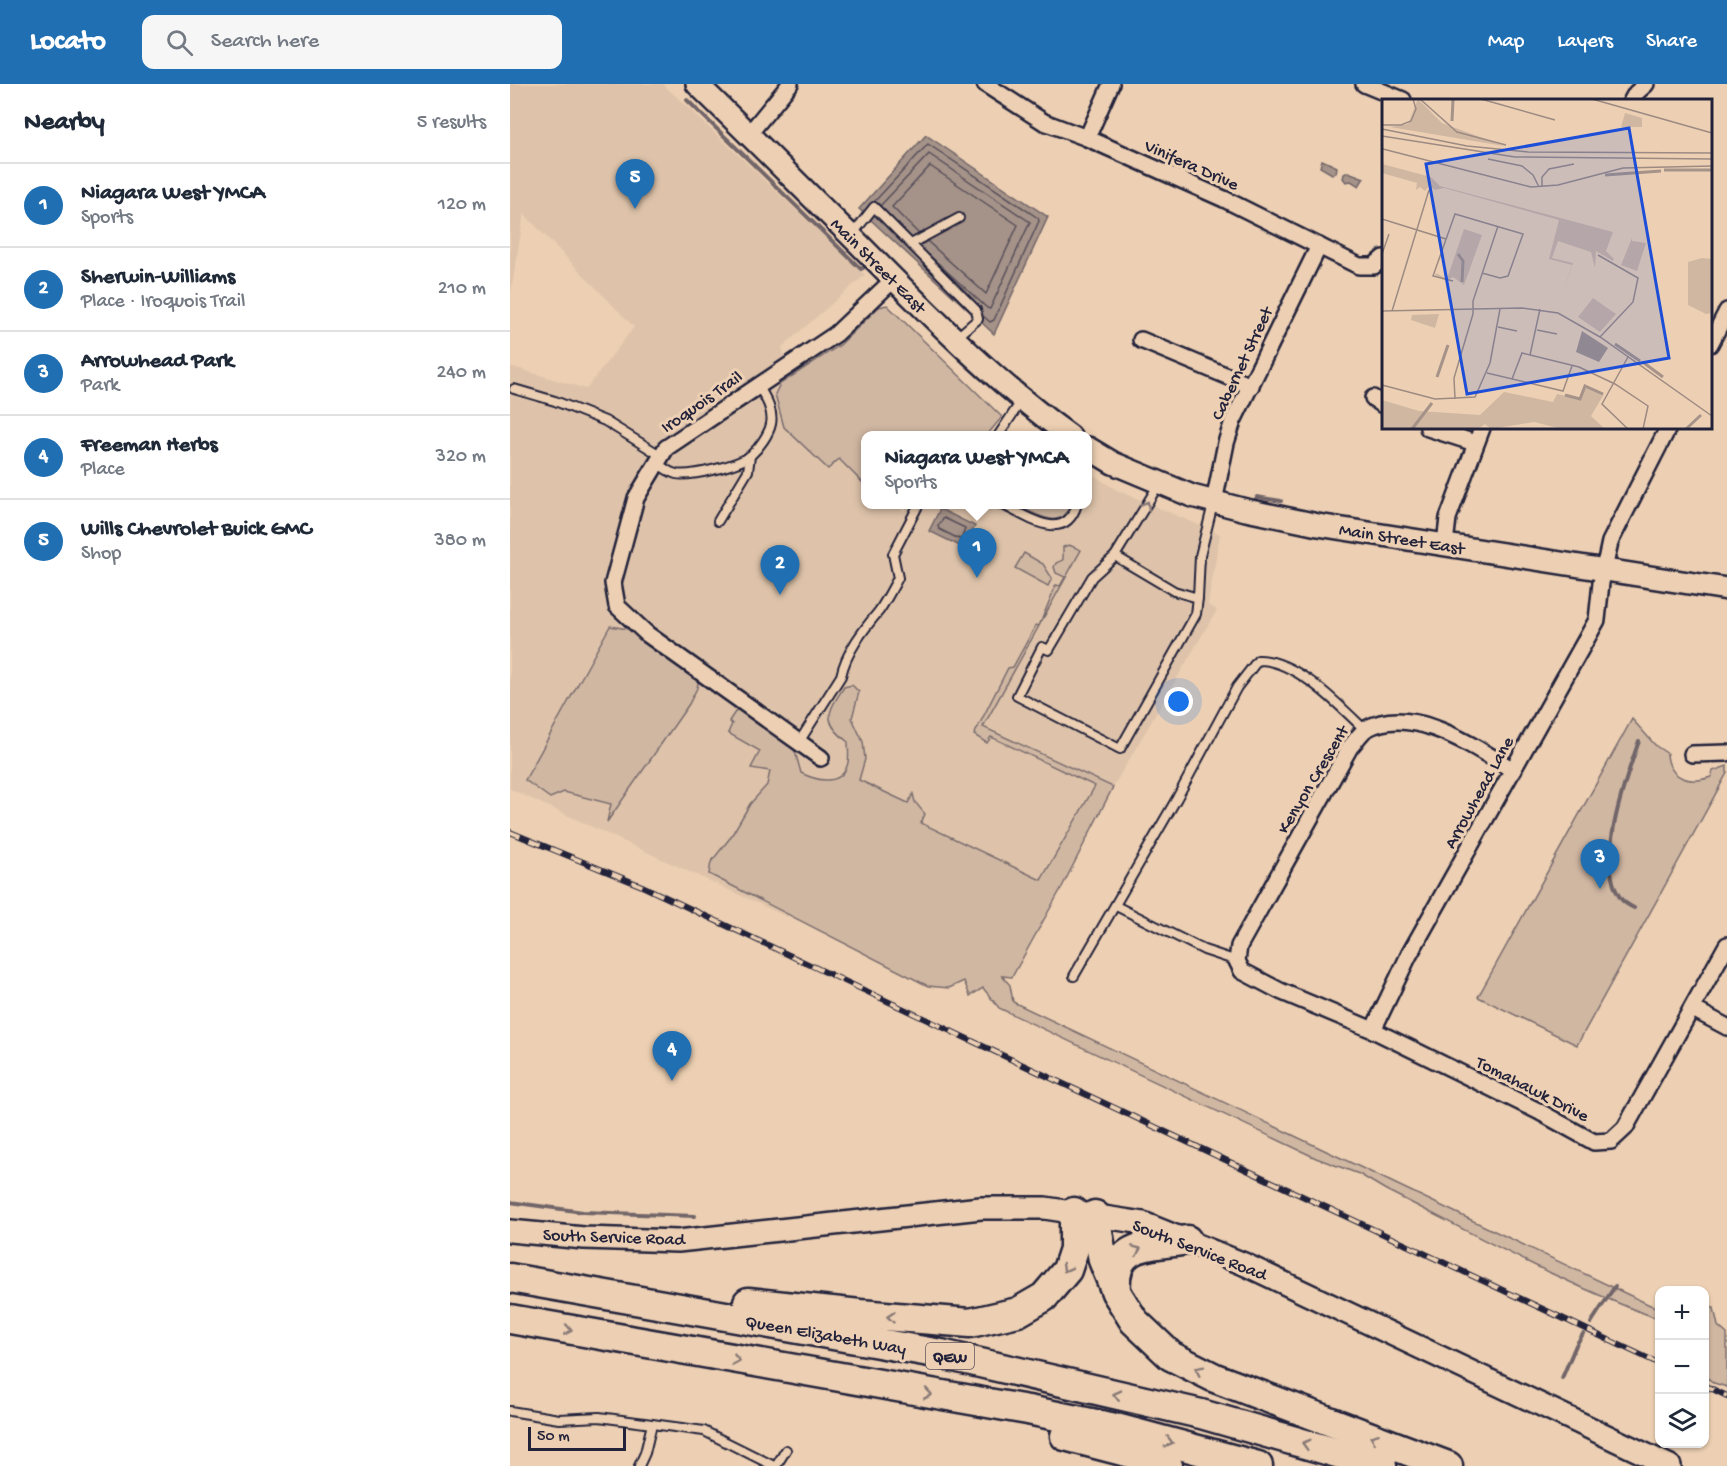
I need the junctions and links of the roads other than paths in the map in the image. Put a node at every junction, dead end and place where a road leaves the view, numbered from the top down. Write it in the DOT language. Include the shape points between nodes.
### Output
graph roads {
  1 [pos="698,84"];
  2 [pos="790,84"];
  3 [pos="985,84"];
  4 [pos="1111,84"];
  5 [pos="1364,84"];
  6 [pos="1646,84"];
  7 [pos="1401,99"];
  8 [pos="1633,99"];
  9 [pos="749,134"];
  10 [pos="1087,138"];
  11 [pos="959,218"];
  12 [pos="851,236"];
  13 [pos="911,244"];
  14 [pos="1319,246"];
  15 [pos="1382,259"];
  16 [pos="893,280"];
  17 [pos="1727,311"];
  18 [pos="955,339"];
  19 [pos="1141,340"];
  20 [pos="1712,340"];
  21 [pos="758,385"];
  22 [pos="1251,386"];
  23 [pos="514,389"];
  24 [pos="1022,400"];
  25 [pos="1431,429"];
  26 [pos="1482,429"];
  27 [pos="1667,429"];
  28 [pos="1001,431"];
  29 [pos="1065,431"];
  30 [pos="1475,443"];
  31 [pos="1092,450"];
  32 [pos="750,456"];
  33 [pos="658,458"];
  34 [pos="1160,483"];
  35 [pos="1214,502"];
  36 [pos="917,509"];
  37 [pos="1011,509"];
  38 [pos="1075,509"];
  39 [pos="718,521"];
  40 [pos="1444,544"];
  41 [pos="1115,556"];
  42 [pos="1604,570"];
  43 [pos="1727,590"];
  44 [pos="1198,598"];
  45 [pos="1365,730"];
  46 [pos="800,742"];
  47 [pos="1727,753"];
  48 [pos="1692,754"];
  49 [pos="821,758"];
  50 [pos="1513,770"];
  51 [pos="1116,906"];
  52 [pos="1727,945"];
  53 [pos="1237,961"];
  54 [pos="1074,976"];
  55 [pos="1693,1008"];
  56 [pos="1727,1027"];
  57 [pos="1373,1030"];
  58 [pos="1084,1213"];
  59 [pos="510,1230"];
  60 [pos="1187,1240"];
  61 [pos="510,1277"];
  62 [pos="1116,1292"];
  63 [pos="510,1319"];
  64 [pos="968,1401"];
  65 [pos="510,1411"];
  66 [pos="652,1424"];
  67 [pos="786,1450"];
  68 [pos="639,1466"];
  69 [pos="775,1466"];
  70 [pos="1168,1466"];
  71 [pos="1258,1466"];
  72 [pos="1382,1466"];
  73 [pos="1448,1466"];
  74 [pos="1670,1466"];
  1 -- 9 [label="street, Main Street East"];
  2 -- 9 [label="street"];
  3 -- 10 [label="street, Vinifera Drive" via="1044,122"];
  4 -- 10 [label="street"];
  5 -- 7 [label="street"];
  6 -- 8 [label="street"];
  9 -- 12 [label="street, Main Street East"];
  10 -- 14 [label="street, Vinifera Drive"];
  11 -- 13 [label="lane"];
  12 -- 13 [label="lane" via="874,207"];
  12 -- 16 [label="street, Main Street East"];
  13 -- 18 [label="lane" via="976,310 978,319"];
  14 -- 15 [label="street, Vinifera Drive" via="1359,266 1374,266"];
  14 -- 22 [label="street, Cabernet Street"];
  16 -- 18 [label="street, Main Street East"];
  16 -- 21 [label="street, Iroquois Trail" via="836,334"];
  17 -- 20 [label="street"];
  18 -- 24 [label="street, Main Street East"];
  19 -- 22 [label="street"];
  21 -- 32 [label="lane" via="770,406 771,423"];
  21 -- 33 [label="street, Iroquois Trail" via="666,448"];
  22 -- 35 [label="street, Cabernet Street" via="1233,421"];
  23 -- 33 [label="lane" via="605,421"];
  24 -- 28 [label="lane"];
  24 -- 29 [label="street, Main Street East"];
  25 -- 30 [label="street"];
  26 -- 30 [label="street"];
  27 -- 42 [label="street, Arrowhead Lane" via="1610,542"];
  30 -- 40 [label="street" via="1448,518"];
  31 -- 34 [label="street, Main Street East"];
  32 -- 33 [label="lane" via="683,474 670,472"];
  32 -- 39 [label="lane" via="748,471"];
  33 -- 46 [label="street, Iroquois Trail" via="636,498 614,583 617,606 648,634"];
  34 -- 35 [label="street, Main Street East"];
  41 -- 34 [label="lane, one-way"];
  35 -- 40 [label="street, Main Street East" via="1308,523"];
  35 -- 44 [label="lane" via="1200,556"];
  36 -- 46 [label="lane" via="893,554 898,578"];
  37 -- 38 [label="lane" via="1045,525 1057,526 1065,524"];
  40 -- 42 [label="street, Main Street East"];
  41 -- 44 [label="lane" via="1174,591"];
  41 -- 44 [label="lane" via="1091,579 1049,650 1042,646 1017,696 1120,749 1196,614"];
  42 -- 43 [label="street, Main Street East"];
  42 -- 50 [label="street, Arrowhead Lane" via="1597,620"];
  45 -- 50 [label="street, Kenyon Crescent" via="1395,720 1414,723 1463,740"];
  45 -- 51 [label="lane" via="1318,686 1280,664 1258,660 1237,687"];
  45 -- 53 [label="street, Kenyon Crescent" via="1350,747 1301,833 1239,946"];
  46 -- 49 [label="street, Iroquois Trail"];
  47 -- 48 [label="street"];
  50 -- 57 [label="street, Arrowhead Lane" via="1409,955"];
  51 -- 53 [label="lane" via="1204,950"];
  51 -- 54 [label="lane"];
  52 -- 55 [label="street, Tomahawk Drive"];
  53 -- 57 [label="street, Tomahawk Drive" via="1242,971 1280,991"];
  55 -- 56 [label="street"];
  55 -- 57 [label="street, Tomahawk Drive" via="1625,1128 1611,1141 1594,1142"];
  58 -- 59 [label="street, South Service Road" via="1045,1208 981,1208 678,1241 584,1238"];
  58 -- 60 [label="street, South Service Road" via="1143,1223"];
  58 -- 61 [label="highway, one-way" via="1067,1270 1044,1297 1018,1312 970,1323"];
  58 -- 62 [label="highway"];
  62 -- 60 [label="highway, one-way" via="1118,1266 1126,1254 1149,1245"];
  60 -- 74 [label="street, South Service Road" via="1329,1303"];
  72 -- 61 [label="highway, Queen Elizabeth Way / QEW, one-way" via="1201,1414 941,1354"];
  73 -- 62 [label="highway, one-way" via="1215,1378 1171,1356 1134,1321"];
  63 -- 64 [label="highway, QEW, one-way"];
  64 -- 70 [label="highway" via="1010,1421"];
  64 -- 71 [label="highway, QEW, one-way" via="1120,1429"];
  65 -- 66 [label="lane" via="559,1419 599,1417"];
  66 -- 68 [label="lane"];
  66 -- 69 [label="lane" via="704,1431"];
  67 -- 69 [label="lane"];
}
